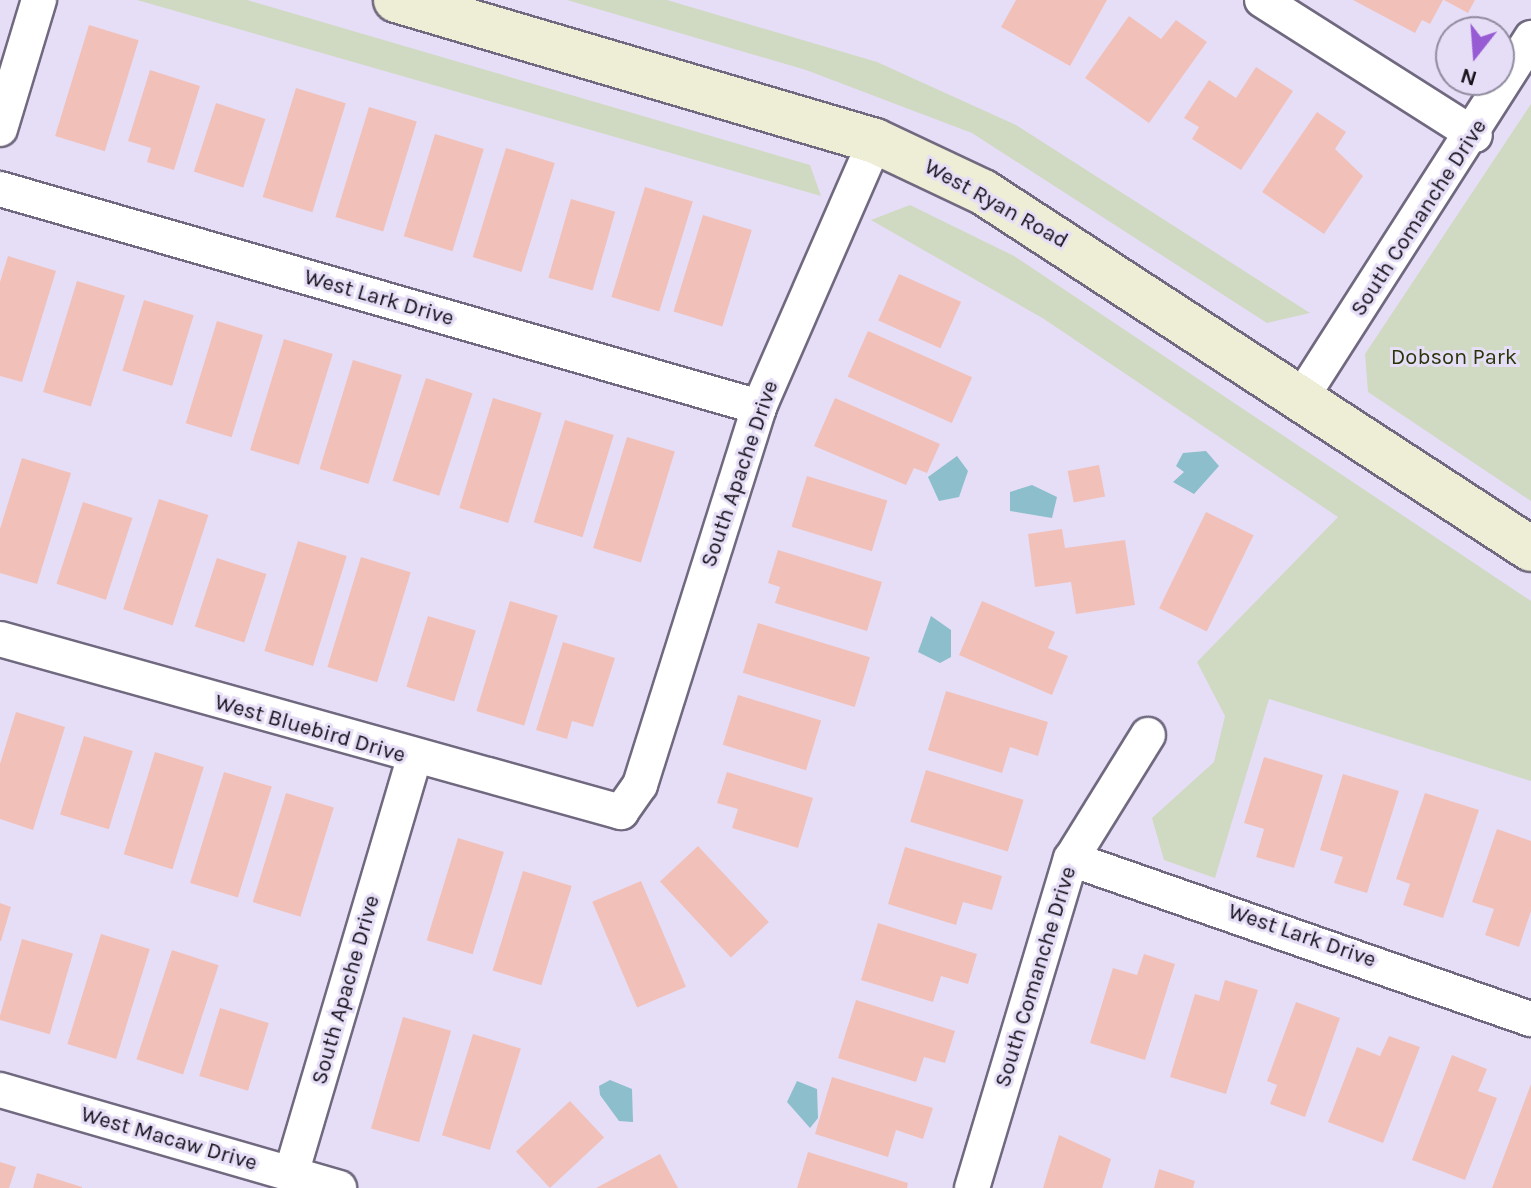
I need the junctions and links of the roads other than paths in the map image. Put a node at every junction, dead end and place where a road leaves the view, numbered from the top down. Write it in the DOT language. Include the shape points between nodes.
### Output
graph roads {
  1 [pos="39,0"];
  2 [pos="396,0"];
  3 [pos="1262,0"];
  4 [pos="1531,38"];
  5 [pos="0,129"];
  6 [pos="1475,135"];
  7 [pos="875,141"];
  8 [pos="0,189"];
  9 [pos="1303,395"];
  10 [pos="759,407"];
  11 [pos="1531,549"];
  12 [pos="0,639"];
  13 [pos="1148,735"];
  14 [pos="414,759"];
  15 [pos="621,812"];
  16 [pos="1071,859"];
  17 [pos="1531,1019"];
  18 [pos="0,1090"];
  19 [pos="291,1174"];
  20 [pos="339,1188"];
  21 [pos="972,1188"];
  1 -- 5 [label="street"];
  2 -- 7 [label="street, West Ryan Road"];
  3 -- 6 [label="street"];
  4 -- 6 [label="street, South Comanche Drive"];
  6 -- 9 [label="street, South Comanche Drive"];
  7 -- 9 [label="street, West Ryan Road" via="1057,236"];
  7 -- 10 [label="street, South Apache Drive"];
  8 -- 10 [label="street, West Lark Drive"];
  9 -- 11 [label="street, West Ryan Road"];
  10 -- 15 [label="street, South Apache Drive" via="640,785"];
  12 -- 14 [label="street, West Bluebird Drive"];
  13 -- 16 [label="street, South Comanche Drive"];
  14 -- 15 [label="street, West Bluebird Drive"];
  14 -- 19 [label="street, South Apache Drive"];
  16 -- 17 [label="street, West Lark Drive"];
  16 -- 21 [label="street, South Comanche Drive"];
  18 -- 19 [label="street, West Macaw Drive"];
  19 -- 20 [label="street, West Macaw Drive"];
}
